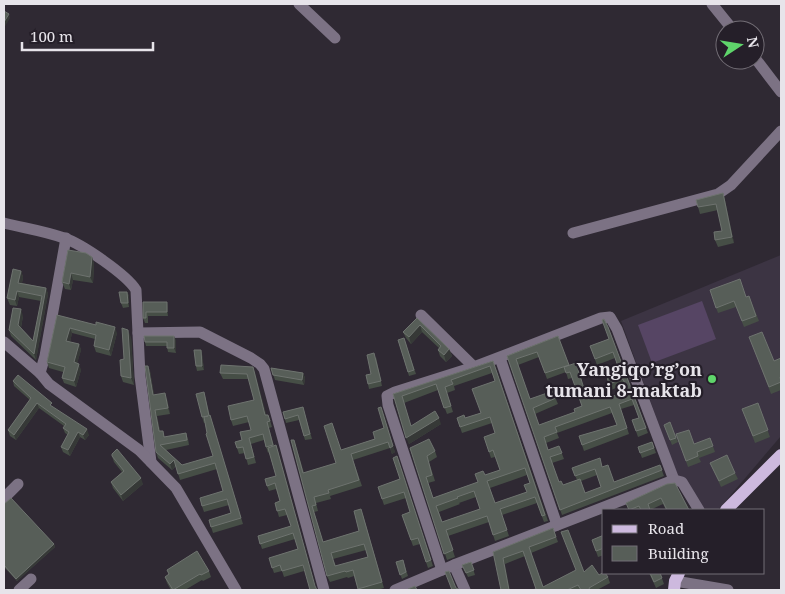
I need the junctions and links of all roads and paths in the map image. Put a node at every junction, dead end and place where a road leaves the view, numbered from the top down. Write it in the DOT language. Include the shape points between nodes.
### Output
graph roads {
  1 [pos="299,4"];
  2 [pos="712,4"];
  3 [pos="725,20"];
  4 [pos="335,38"];
  5 [pos="764,70"];
  6 [pos="781,92"];
  7 [pos="781,131"];
  8 [pos="4,223"];
  9 [pos="573,233"];
  10 [pos="66,238"];
  11 [pos="421,315"];
  12 [pos="138,333"];
  13 [pos="4,342"];
  14 [pos="500,358"];
  15 [pos="474,367"];
  16 [pos="40,373"];
  17 [pos="781,455"];
  18 [pos="151,462"];
  19 [pos="674,480"];
  20 [pos="18,484"];
  21 [pos="4,498"];
  22 [pos="698,509"];
  23 [pos="727,509"];
  24 [pos="557,525"];
  25 [pos="454,565"];
  26 [pos="442,570"];
  27 [pos="31,579"];
  28 [pos="676,581"];
  29 [pos="19,590"];
  30 [pos="236,590"];
  31 [pos="324,590"];
  32 [pos="395,590"];
  33 [pos="465,590"];
  34 [pos="728,590"];
  1 -- 4 [label="street"];
  2 -- 3 [label="street"];
  5 -- 6 [label="street"];
  7 -- 9 [label="street" via="731,185 718,194"];
  8 -- 10 [label="street"];
  10 -- 12 [label="street" via="106,262 131,282 136,290"];
  10 -- 16 [label="street"];
  11 -- 15 [label="street"];
  12 -- 18 [label="street"];
  12 -- 31 [label="street" via="200,332 251,358 264,369"];
  13 -- 16 [label="street"];
  14 -- 15 [label="street"];
  14 -- 19 [label="street" via="610,317"];
  14 -- 24 [label="street"];
  15 -- 26 [label="street" via="387,396"];
  16 -- 18 [label="street"];
  17 -- 23 [label="main road"];
  18 -- 30 [label="street" via="176,488"];
  19 -- 22 [label="street" via="682,482"];
  19 -- 24 [label="street"];
  20 -- 21 [label="street"];
  24 -- 25 [label="street"];
  25 -- 26 [label="street"];
  25 -- 33 [label="street"];
  26 -- 32 [label="street"];
  27 -- 29 [label="street"];
  28 -- 34 [label="street"];
}
